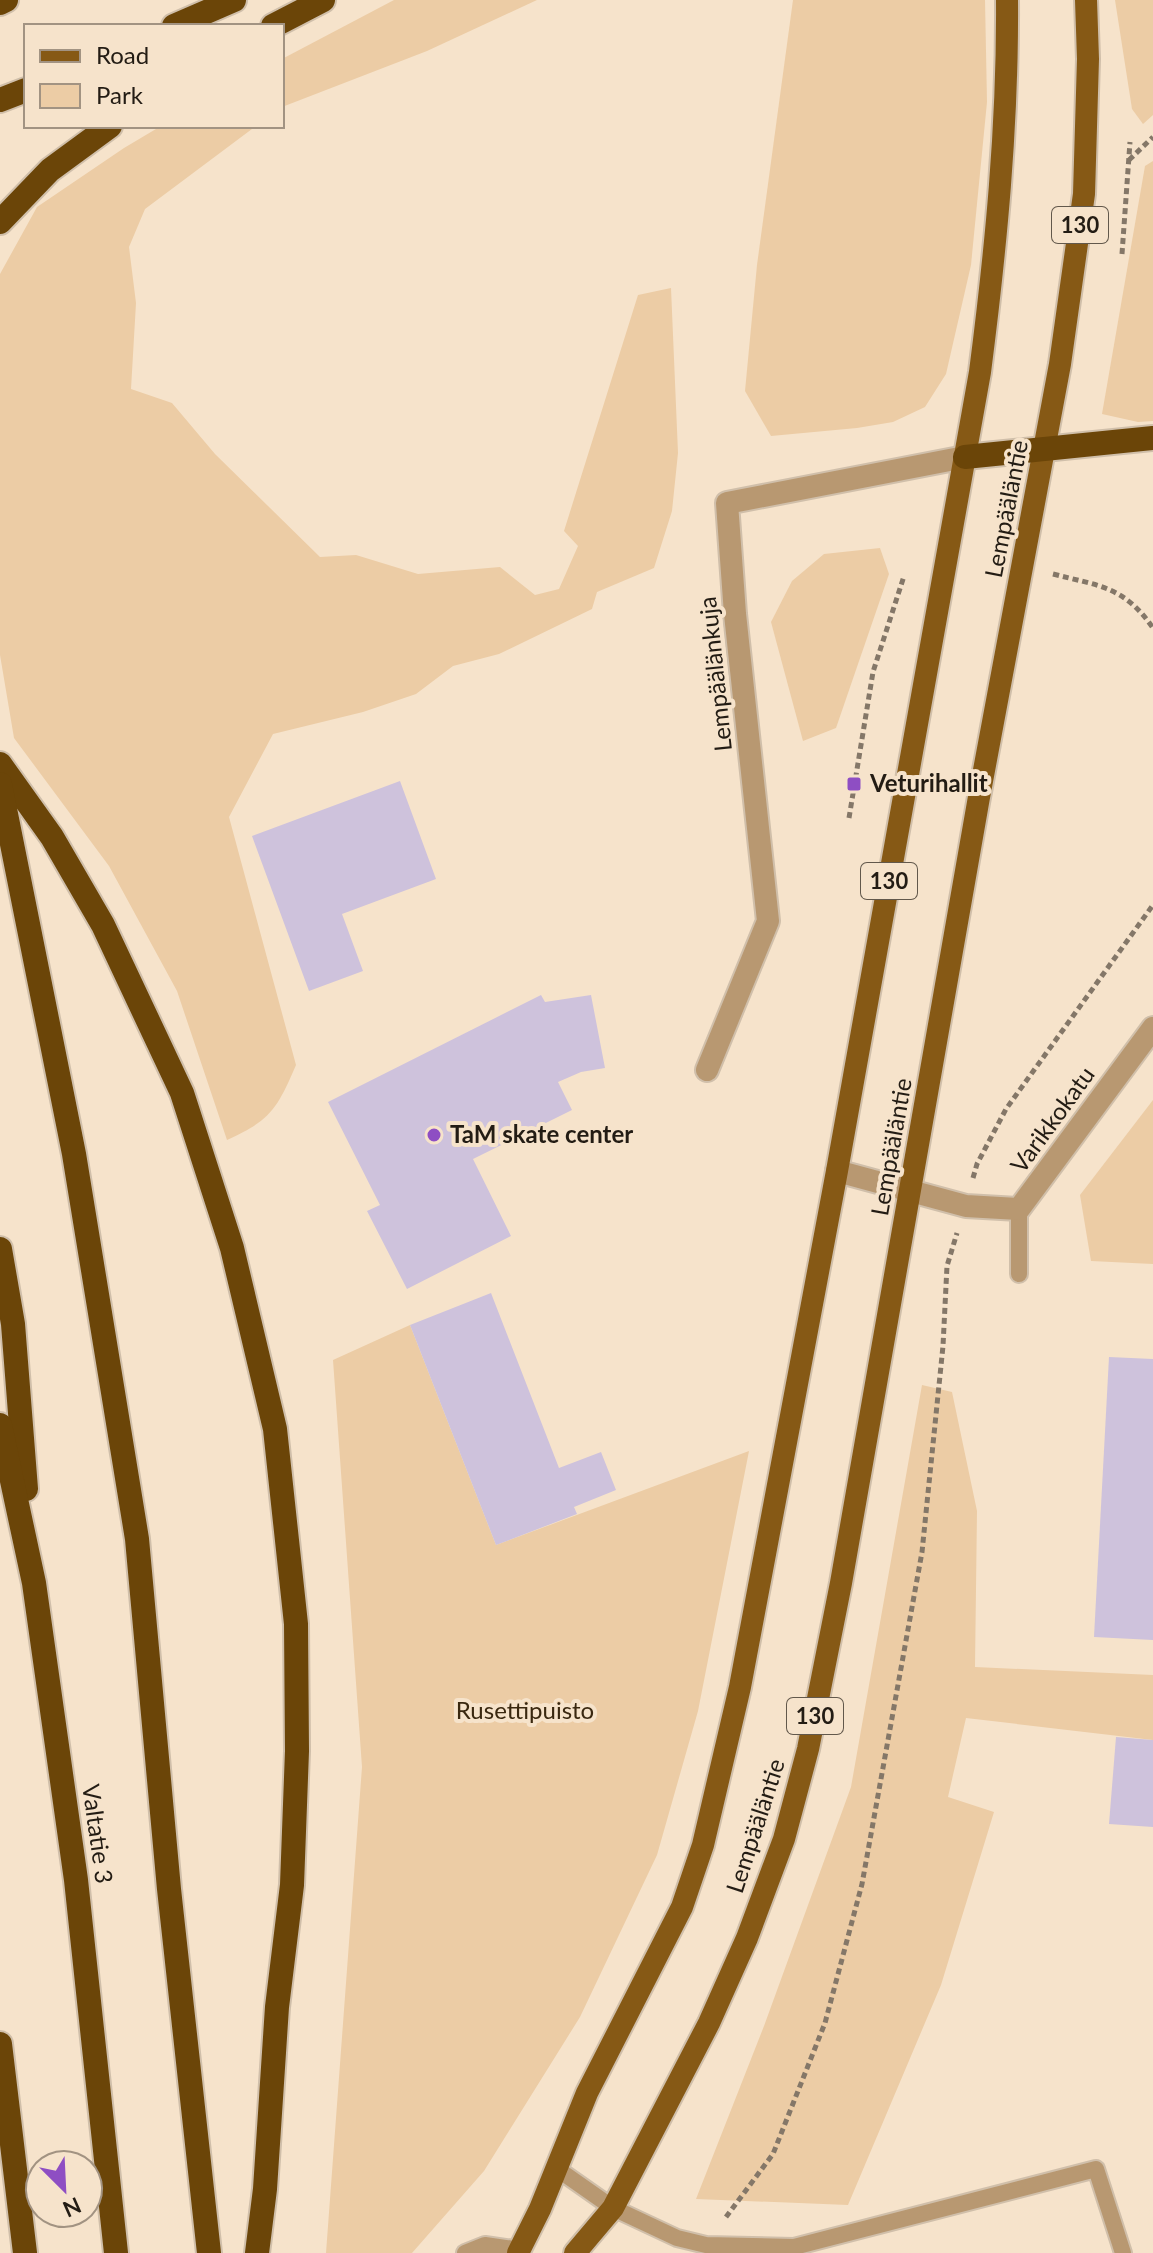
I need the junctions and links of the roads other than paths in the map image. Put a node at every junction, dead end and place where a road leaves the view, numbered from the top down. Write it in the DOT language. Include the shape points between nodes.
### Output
graph roads {
  1 [pos="6,0"];
  2 [pos="234,0"];
  3 [pos="323,0"];
  4 [pos="1007,0"];
  5 [pos="1086,0"];
  6 [pos="0,3"];
  7 [pos="179,24"];
  8 [pos="277,24"];
  9 [pos="24,91"];
  10 [pos="0,100"];
  11 [pos="107,128"];
  12 [pos="0,222"];
  13 [pos="1153,438"];
  14 [pos="1045,448"];
  15 [pos="965,457"];
  16 [pos="0,764"];
  17 [pos="0,784"];
  18 [pos="1153,1028"];
  19 [pos="707,1070"];
  20 [pos="837,1171"];
  21 [pos="910,1190"];
  22 [pos="1019,1209"];
  23 [pos="0,1249"];
  24 [pos="1019,1274"];
  25 [pos="0,1425"];
  26 [pos="34,1583"];
  27 [pos="0,2044"];
  28 [pos="556,2168"];
  29 [pos="613,2208"];
  30 [pos="520,2251"];
  31 [pos="25,2253"];
  32 [pos="116,2253"];
  33 [pos="209,2253"];
  34 [pos="257,2253"];
  35 [pos="465,2253"];
  36 [pos="575,2253"];
  37 [pos="1123,2253"];
  1 -- 6 [label="highway"];
  2 -- 7 [label="highway"];
  3 -- 8 [label="highway"];
  4 -- 15 [label="main road, Lempääläntie / 130" via="1008,66 995,258"];
  5 -- 14 [label="main road, Lempääläntie / 130" via="1084,194"];
  9 -- 10 [label="highway"];
  11 -- 12 [label="highway" via="50,170"];
  13 -- 14 [label="highway"];
  14 -- 15 [label="highway"];
  14 -- 21 [label="main road, Lempääläntie / 130"];
  15 -- 19 [label="street, Lempäälänkuja" via="727,503 768,921"];
  15 -- 20 [label="main road, Lempääläntie / 130"];
  16 -- 34 [label="highway" via="52,837 103,925 182,1093 232,1248 275,1429 296,1624 297,1751 292,1885"];
  17 -- 33 [label="highway" via="74,1154 137,1539"];
  18 -- 22 [label="street, Varikkokatu"];
  20 -- 21 [label="street, Varikkokatu"];
  20 -- 28 [label="main road, Lempääläntie / 130" via="740,1687 703,1845 682,1907 587,2093"];
  21 -- 22 [label="street, Varikkokatu" via="966,1206"];
  21 -- 29 [label="main road, Lempääläntie / 130" via="841,1583 784,1839 709,2023"];
  22 -- 24 [label="lane"];
  23 -- 26 [label="highway" via="13,1324"];
  25 -- 26 [label="highway, Valtatie 3"];
  26 -- 32 [label="highway, Valtatie 3" via="76,1880"];
  27 -- 31 [label="highway"];
  28 -- 29 [label="lane"];
  28 -- 30 [label="main road, Lempääläntie / 130"];
  29 -- 36 [label="main road, Lempääläntie / 130"];
  29 -- 37 [label="lane" via="677,2238 706,2245 794,2247 1096,2169"];
  30 -- 35 [label="lane" via="485,2245"];
}
